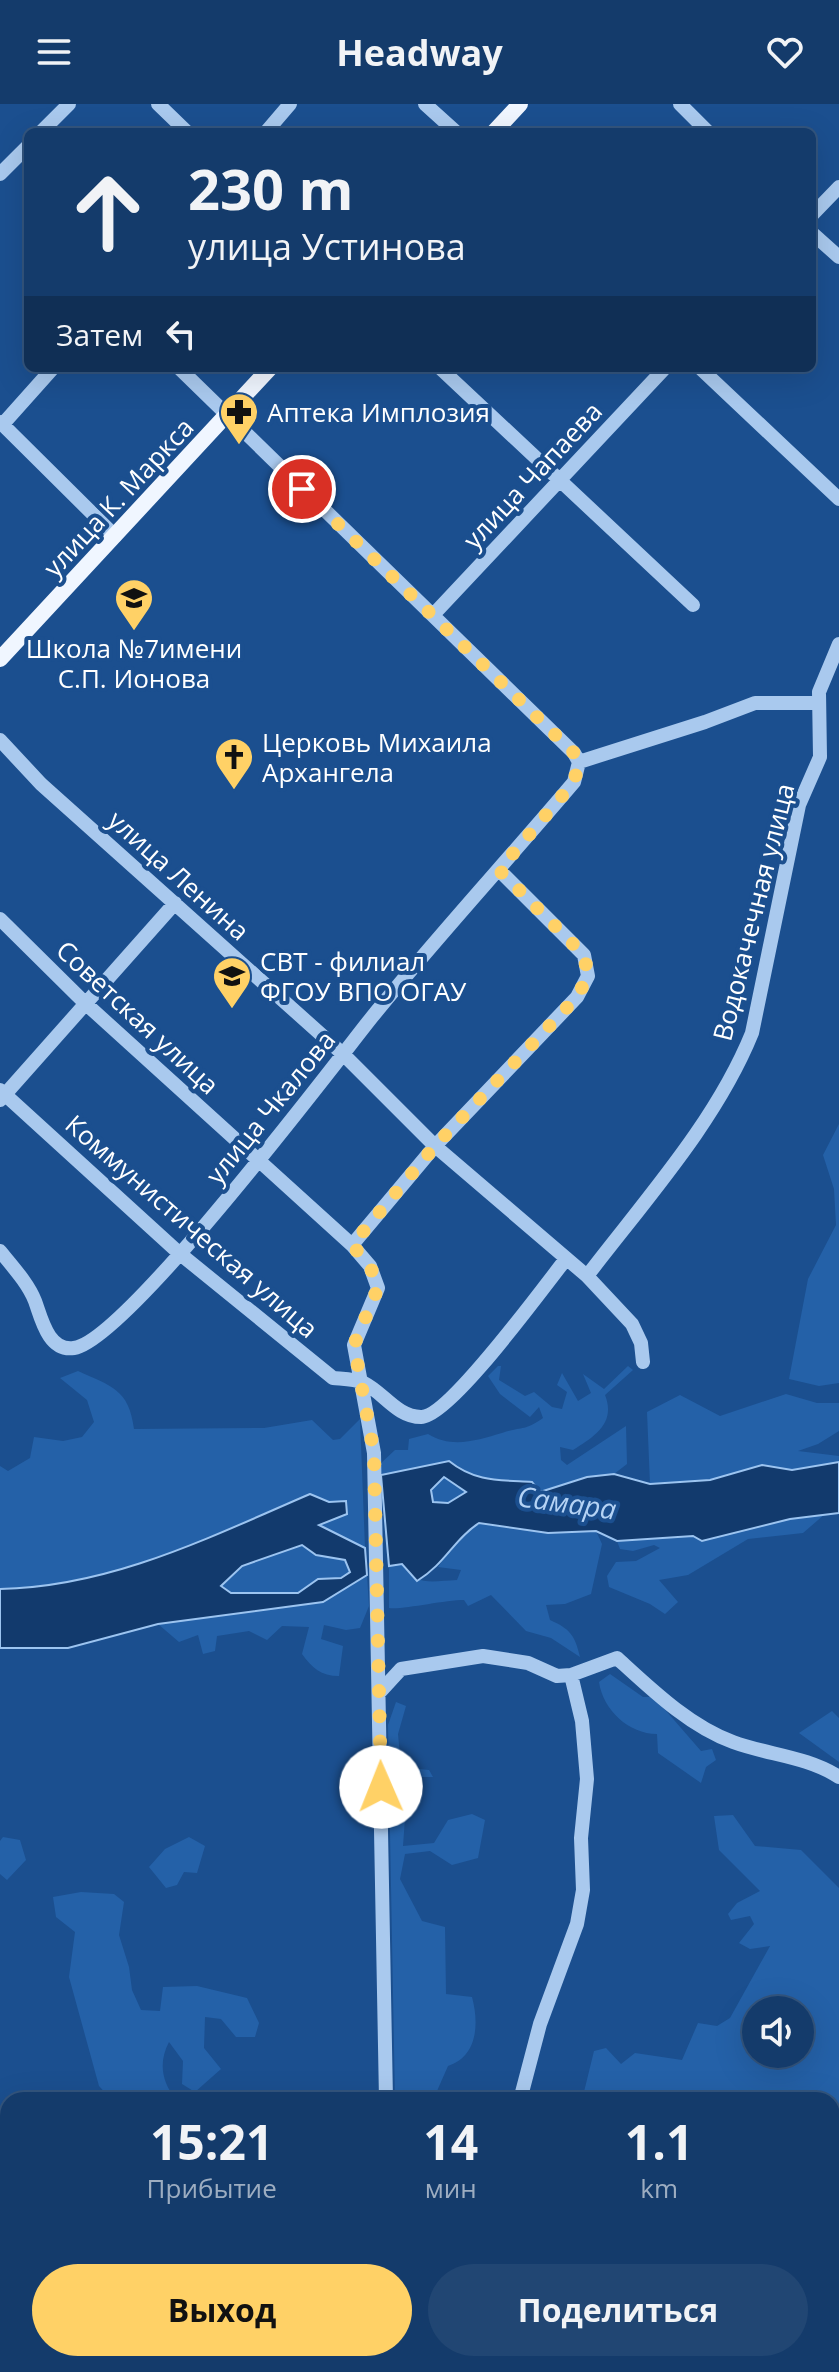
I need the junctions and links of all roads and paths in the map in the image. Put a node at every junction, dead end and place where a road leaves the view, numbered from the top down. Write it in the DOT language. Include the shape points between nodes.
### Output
graph roads {
  1 [pos="69,104"];
  2 [pos="158,104"];
  3 [pos="290,104"];
  4 [pos="425,104"];
  5 [pos="520,104"];
  6 [pos="680,104"];
  7 [pos="45,128"];
  8 [pos="183,128"];
  9 [pos="269,128"];
  10 [pos="452,128"];
  11 [pos="498,128"];
  12 [pos="704,128"];
  13 [pos="24,150"];
  14 [pos="0,174"];
  15 [pos="839,187"];
  16 [pos="816,211"];
  17 [pos="816,237"];
  18 [pos="839,257"];
  19 [pos="49,372"];
  20 [pos="183,372"];
  21 [pos="266,372"];
  22 [pos="444,372"];
  23 [pos="661,372"];
  24 [pos="704,372"];
  25 [pos="227,414"];
  26 [pos="1,423"];
  27 [pos="560,479"];
  28 [pos="839,499"];
  29 [pos="115,536"];
  30 [pos="693,605"];
  31 [pos="433,615"];
  32 [pos="839,644"];
  33 [pos="0,659"];
  34 [pos="817,703"];
  35 [pos="0,740"];
  36 [pos="579,762"];
  37 [pos="499,870"];
  38 [pos="175,903"];
  39 [pos="0,919"];
  40 [pos="85,1003"];
  41 [pos="344,1055"];
  42 [pos="2,1095"];
  43 [pos="435,1146"];
  44 [pos="258,1161"];
  45 [pos="352,1245"];
  46 [pos="0,1251"];
  47 [pos="179,1253"];
  48 [pos="566,1259"];
  49 [pos="587,1276"];
  50 [pos="643,1362"];
  51 [pos="362,1382"];
  52 [pos="571,1675"];
  53 [pos="379,1693"];
  54 [pos="839,1777"];
  55 [pos="386,2092"];
  56 [pos="522,2092"];
  1 -- 7 [label="street"];
  2 -- 8 [label="street"];
  3 -- 9 [label="street"];
  4 -- 10 [label="street"];
  5 -- 11 [label="main road"];
  6 -- 12 [label="street"];
  13 -- 14 [label="street"];
  15 -- 16 [label="street"];
  17 -- 18 [label="street"];
  19 -- 26 [label="street"];
  20 -- 25 [label="street"];
  21 -- 25 [label="main road, улица К. Маркса"];
  22 -- 27 [label="street"];
  23 -- 27 [label="street, улица Чапаева"];
  24 -- 28 [label="street"];
  25 -- 29 [label="main road, улица К. Маркса"];
  25 -- 31 [label="street"];
  26 -- 29 [label="street"];
  27 -- 30 [label="street"];
  27 -- 31 [label="street, улица Чапаева"];
  29 -- 33 [label="main road, улица К. Маркса"];
  31 -- 36 [label="street"];
  32 -- 34 [label="street, Водокачечная улица"];
  34 -- 36 [label="street" via="755,703"];
  34 -- 49 [label="street, Водокачечная улица" via="820,757 799,805 746,1046 678,1157"];
  35 -- 38 [label="street, улица Ленина" via="41,784"];
  36 -- 37 [label="street, улица Чкалова" via="574,782"];
  37 -- 41 [label="street, улица Чкалова"];
  37 -- 43 [label="street" via="584,955 588,976 577,997"];
  38 -- 40 [label="street"];
  38 -- 41 [label="street, улица Ленина"];
  39 -- 40 [label="street, Советская улица"];
  40 -- 42 [label="street"];
  40 -- 44 [label="street, Советская улица"];
  41 -- 43 [label="street, улица Ленина"];
  41 -- 44 [label="street, улица Чкалова"];
  42 -- 47 [label="street, Коммунистическая улица"];
  43 -- 45 [label="street"];
  43 -- 48 [label="street, улица Ленина"];
  44 -- 45 [label="street, Советская улица"];
  44 -- 47 [label="street, улица Чкалова"];
  45 -- 51 [label="street, Советская улица" via="370,1266 378,1288 354,1345"];
  46 -- 47 [label="street, улица Чкалова" via="35,1301 53,1340 74,1349 137,1300"];
  47 -- 51 [label="street, Коммунистическая улица" via="333,1378"];
  48 -- 49 [label="street, улица Ленина"];
  48 -- 51 [label="street" via="476,1372 437,1412 424,1418 406,1415"];
  49 -- 50 [label="street, улица Ленина" via="632,1324"];
  51 -- 53 [label="street" via="374,1453"];
  52 -- 53 [label="street" via="483,1656 401,1669"];
  52 -- 54 [label="street" via="617,1658 689,1719 732,1742 824,1767"];
  52 -- 56 [label="street" via="587,1779 583,1890 577,1924 540,2024"];
  53 -- 55 [label="street"];
}
